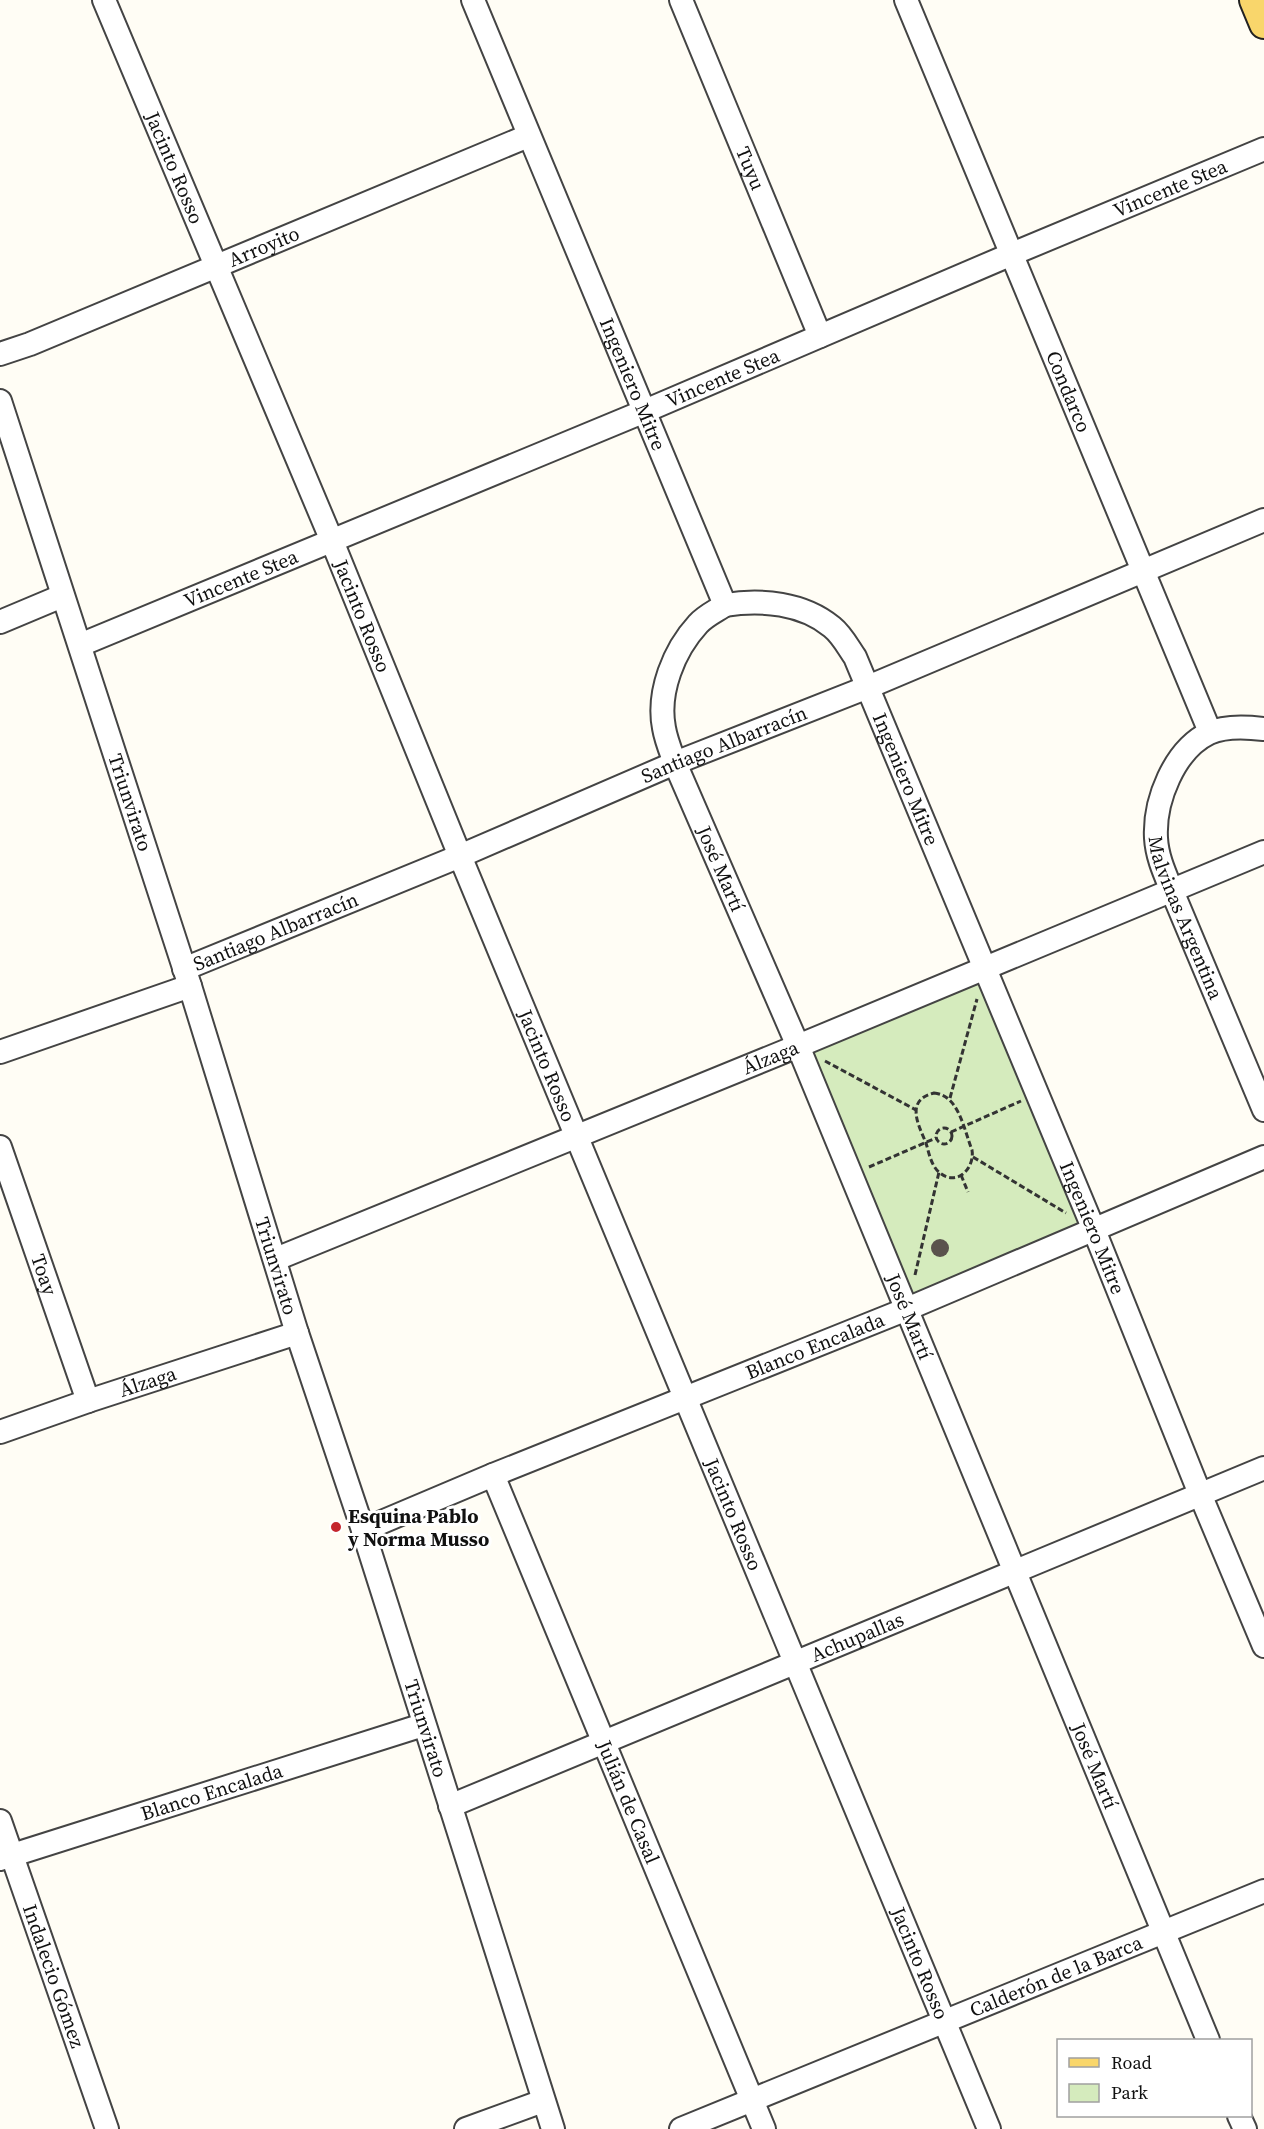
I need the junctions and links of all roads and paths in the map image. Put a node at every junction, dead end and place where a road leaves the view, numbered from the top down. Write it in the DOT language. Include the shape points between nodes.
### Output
graph roads {
  1 [pos="104,0"];
  2 [pos="473,0"];
  3 [pos="681,0"];
  4 [pos="906,0"];
  5 [pos="1254,0"];
  6 [pos="1264,24"];
  7 [pos="528,136"];
  8 [pos="1264,149"];
  9 [pos="1012,254"];
  10 [pos="216,267"];
  11 [pos="820,336"];
  12 [pos="0,354"];
  13 [pos="0,401"];
  14 [pos="645,411"];
  15 [pos="1264,520"];
  16 [pos="332,541"];
  17 [pos="1143,572"];
  18 [pos="62,597"];
  19 [pos="725,605"];
  20 [pos="0,622"];
  21 [pos="80,645"];
  22 [pos="868,687"];
  23 [pos="1264,729"];
  24 [pos="1210,732"];
  25 [pos="675,764"];
  26 [pos="1264,852"];
  27 [pos="460,856"];
  28 [pos="1172,891"];
  29 [pos="986,968"];
  30 [pos="187,977"];
  31 [pos="798,1046"];
  32 [pos="0,1052"];
  33 [pos="1038,1094"];
  34 [pos="950,1098"];
  35 [pos="916,1110"];
  36 [pos="1264,1110"];
  37 [pos="963,1126"];
  38 [pos="951,1132"];
  39 [pos="577,1136"];
  40 [pos="936,1138"];
  41 [pos="926,1143"];
  42 [pos="0,1147"];
  43 [pos="973,1157"];
  44 [pos="1264,1158"];
  45 [pos="939,1172"];
  46 [pos="852,1175"];
  47 [pos="961,1175"];
  48 [pos="968,1192"];
  49 [pos="1094,1230"];
  50 [pos="276,1259"];
  51 [pos="907,1309"];
  52 [pos="297,1333"];
  53 [pos="686,1399"];
  54 [pos="88,1401"];
  55 [pos="0,1432"];
  56 [pos="1264,1468"];
  57 [pos="493,1475"];
  58 [pos="1200,1494"];
  59 [pos="363,1530"];
  60 [pos="1014,1571"];
  61 [pos="1264,1646"];
  62 [pos="794,1662"];
  63 [pos="423,1725"];
  64 [pos="603,1742"];
  65 [pos="450,1806"];
  66 [pos="0,1821"];
  67 [pos="6,1857"];
  68 [pos="1264,1891"];
  69 [pos="1162,1932"];
  70 [pos="945,2022"];
  71 [pos="1208,2039"];
  72 [pos="752,2100"];
  73 [pos="543,2101"];
  74 [pos="107,2129"];
  75 [pos="466,2129"];
  76 [pos="553,2129"];
  77 [pos="681,2129"];
  78 [pos="764,2129"];
  79 [pos="989,2129"];
  1 -- 10 [label="street, Jacinto Rosso"];
  2 -- 7 [label="street, Ingeniero Mitre"];
  3 -- 11 [label="street, Tuyu"];
  4 -- 9 [label="street, Condarco"];
  5 -- 6 [label="main road"];
  7 -- 10 [label="street, Arroyito"];
  7 -- 14 [label="street, Ingeniero Mitre"];
  8 -- 9 [label="street, Vincente Stea"];
  9 -- 11 [label="street, Vincente Stea"];
  9 -- 17 [label="street, Condarco"];
  10 -- 12 [label="street, Arroyito"];
  10 -- 16 [label="street, Jacinto Rosso"];
  11 -- 14 [label="street, Vincente Stea"];
  13 -- 18 [label="street, Triunvirato"];
  14 -- 16 [label="street, Vincente Stea"];
  14 -- 19 [label="street, Ingeniero Mitre"];
  15 -- 17 [label="street, Santiago Albarracín"];
  16 -- 21 [label="street, Vincente Stea"];
  16 -- 27 [label="street, Jacinto Rosso"];
  17 -- 22 [label="street, Santiago Albarracín"];
  17 -- 24 [label="street, Condarco"];
  18 -- 20 [label="street"];
  18 -- 21 [label="street, Triunvirato"];
  19 -- 22 [label="street, Ingeniero Mitre" via="781,605 816,617 843,639"];
  19 -- 25 [label="street, José Martí" via="699,623 684,644 665,687 664,728"];
  21 -- 30 [label="street, Triunvirato"];
  22 -- 25 [label="street, Santiago Albarracín"];
  22 -- 29 [label="street, Ingeniero Mitre"];
  23 -- 24 [label="street"];
  24 -- 28 [label="street, Malvinas Argentina" via="1172,770 1159,804 1156,840"];
  25 -- 27 [label="street, Santiago Albarracín"];
  25 -- 31 [label="street, José Martí"];
  26 -- 28 [label="street, Álzaga"];
  27 -- 30 [label="street, Santiago Albarracín"];
  27 -- 39 [label="street, Jacinto Rosso"];
  28 -- 29 [label="street, Álzaga"];
  28 -- 36 [label="street, Malvinas Argentina"];
  29 -- 31 [label="street, Álzaga"];
  29 -- 33 [label="street, Ingeniero Mitre"];
  29 -- 34 [label="path"];
  30 -- 32 [label="street, Santiago Albarracín"];
  30 -- 50 [label="street, Triunvirato"];
  31 -- 35 [label="path"];
  31 -- 39 [label="street, Álzaga"];
  31 -- 46 [label="street, José Martí"];
  33 -- 37 [label="path"];
  33 -- 49 [label="street, Ingeniero Mitre"];
  34 -- 35 [label="path" via="941,1093 928,1094"];
  34 -- 37 [label="path"];
  35 -- 41 [label="path"];
  37 -- 38 [label="path"];
  37 -- 43 [label="path"];
  38 -- 40 [label="path" via="941,1128"];
  38 -- 40 [label="path" via="952,1138 946,1143"];
  39 -- 50 [label="street, Álzaga"];
  39 -- 53 [label="street, Jacinto Rosso"];
  40 -- 41 [label="path"];
  41 -- 45 [label="path"];
  41 -- 46 [label="path"];
  42 -- 54 [label="street, Toay"];
  43 -- 47 [label="path" via="969,1169"];
  43 -- 49 [label="path"];
  44 -- 49 [label="street, Blanco Encalada"];
  45 -- 47 [label="path" via="951,1177"];
  45 -- 51 [label="path"];
  46 -- 51 [label="street, José Martí"];
  47 -- 48 [label="path"];
  49 -- 51 [label="street, Blanco Encalada"];
  49 -- 58 [label="street, Ingeniero Mitre"];
  50 -- 52 [label="street, Triunvirato"];
  51 -- 53 [label="street, Blanco Encalada"];
  51 -- 60 [label="street, José Martí"];
  52 -- 54 [label="street, Álzaga"];
  52 -- 59 [label="street, Triunvirato"];
  53 -- 57 [label="street, Blanco Encalada"];
  53 -- 62 [label="street, Jacinto Rosso"];
  54 -- 55 [label="street, Álzaga"];
  56 -- 58 [label="street, Achupallas"];
  57 -- 59 [label="street, Blanco Encalada"];
  57 -- 64 [label="street, Julián de Casal"];
  58 -- 60 [label="street, Achupallas"];
  58 -- 61 [label="street, Ingeniero Mitre"];
  59 -- 63 [label="street, Triunvirato"];
  60 -- 62 [label="street, Achupallas"];
  60 -- 69 [label="street, José Martí"];
  62 -- 64 [label="street, Achupallas"];
  62 -- 70 [label="street, Jacinto Rosso"];
  63 -- 65 [label="street, Triunvirato"];
  63 -- 67 [label="street, Blanco Encalada"];
  64 -- 65 [label="street, Achupallas"];
  64 -- 72 [label="street, Julián de Casal"];
  65 -- 73 [label="street, Triunvirato"];
  66 -- 67 [label="street, Indalecio Gómez"];
  67 -- 74 [label="street, Indalecio Gómez"];
  68 -- 69 [label="street, Calderón de la Barca"];
  69 -- 70 [label="street, Calderón de la Barca"];
  69 -- 71 [label="street, José Martí"];
  70 -- 72 [label="street, Calderón de la Barca"];
  70 -- 79 [label="street, Jacinto Rosso"];
  72 -- 77 [label="street, Calderón de la Barca"];
  72 -- 78 [label="street, Julián de Casal"];
  73 -- 75 [label="street"];
  73 -- 76 [label="street, Triunvirato"];
}
